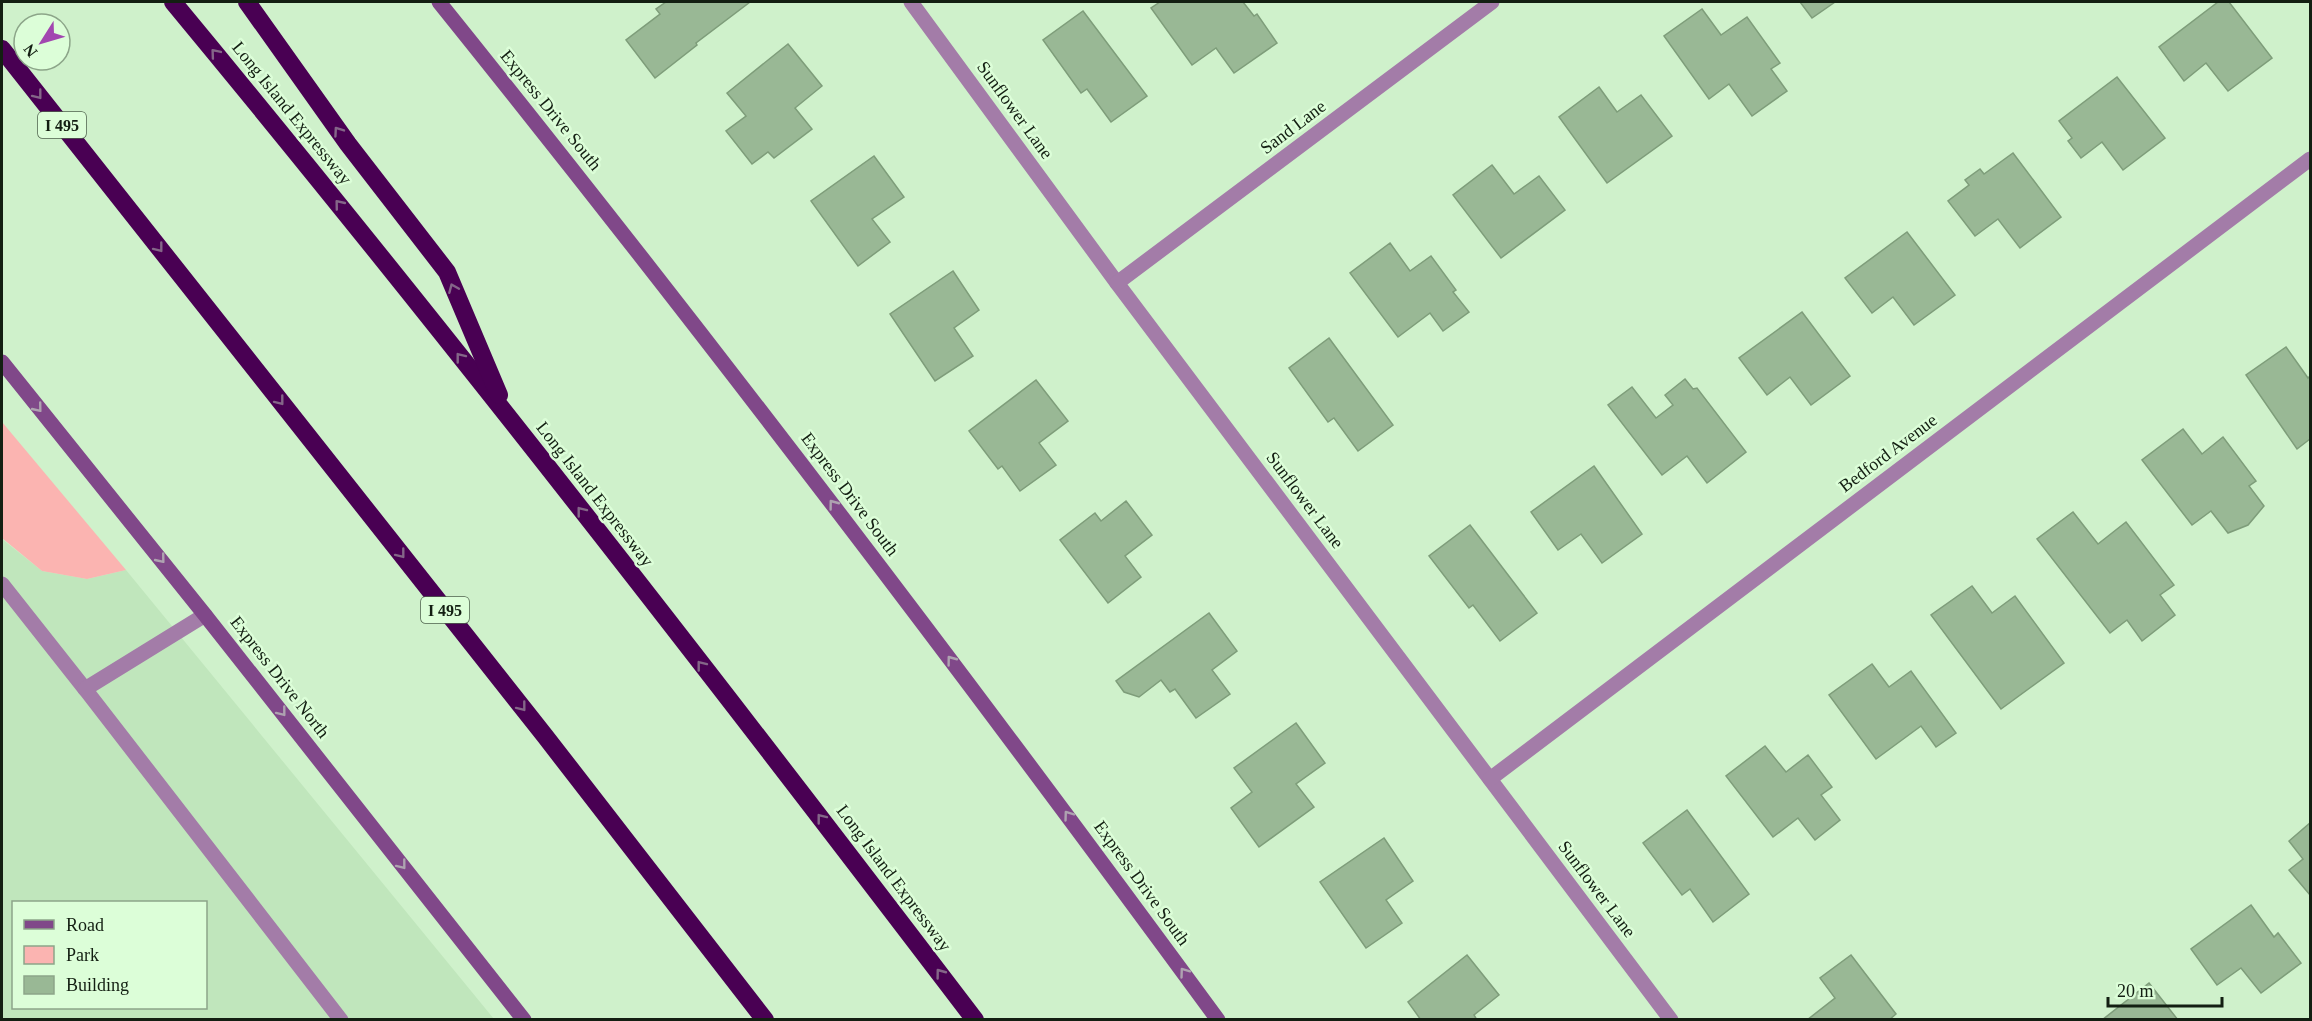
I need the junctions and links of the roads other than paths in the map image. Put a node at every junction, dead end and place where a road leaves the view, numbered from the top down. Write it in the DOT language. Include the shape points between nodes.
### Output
graph roads {
  1 [pos="173,2"];
  2 [pos="247,2"];
  3 [pos="439,2"];
  4 [pos="911,2"];
  5 [pos="1492,2"];
  6 [pos="2,49"];
  7 [pos="2310,159"];
  8 [pos="1117,283"];
  9 [pos="2,362"];
  10 [pos="509,419"];
  11 [pos="2,584"];
  12 [pos="206,615"];
  13 [pos="85,689"];
  14 [pos="1490,779"];
  15 [pos="340,1020"];
  16 [pos="524,1020"];
  17 [pos="765,1020"];
  18 [pos="975,1020"];
  19 [pos="1218,1020"];
  20 [pos="1671,1020"];
  10 -- 1 [label="highway, Long Island Expressway, one-way" via="305,161"];
  10 -- 2 [label="highway, one-way" via="447,272 348,144"];
  19 -- 3 [label="main road, Express Drive South, one-way" via="795,454"];
  4 -- 8 [label="street, Sunflower Lane"];
  5 -- 8 [label="street, Sand Lane"];
  6 -- 17 [label="highway, I 495, one-way"];
  7 -- 14 [label="street, Bedford Avenue"];
  8 -- 14 [label="street, Sunflower Lane"];
  9 -- 12 [label="main road, Express Drive North, one-way"];
  18 -- 10 [label="highway, Long Island Expressway, one-way"];
  11 -- 13 [label="street"];
  12 -- 13 [label="street"];
  12 -- 16 [label="main road, Express Drive North, one-way"];
  13 -- 15 [label="street"];
  14 -- 20 [label="street, Sunflower Lane"];
}
